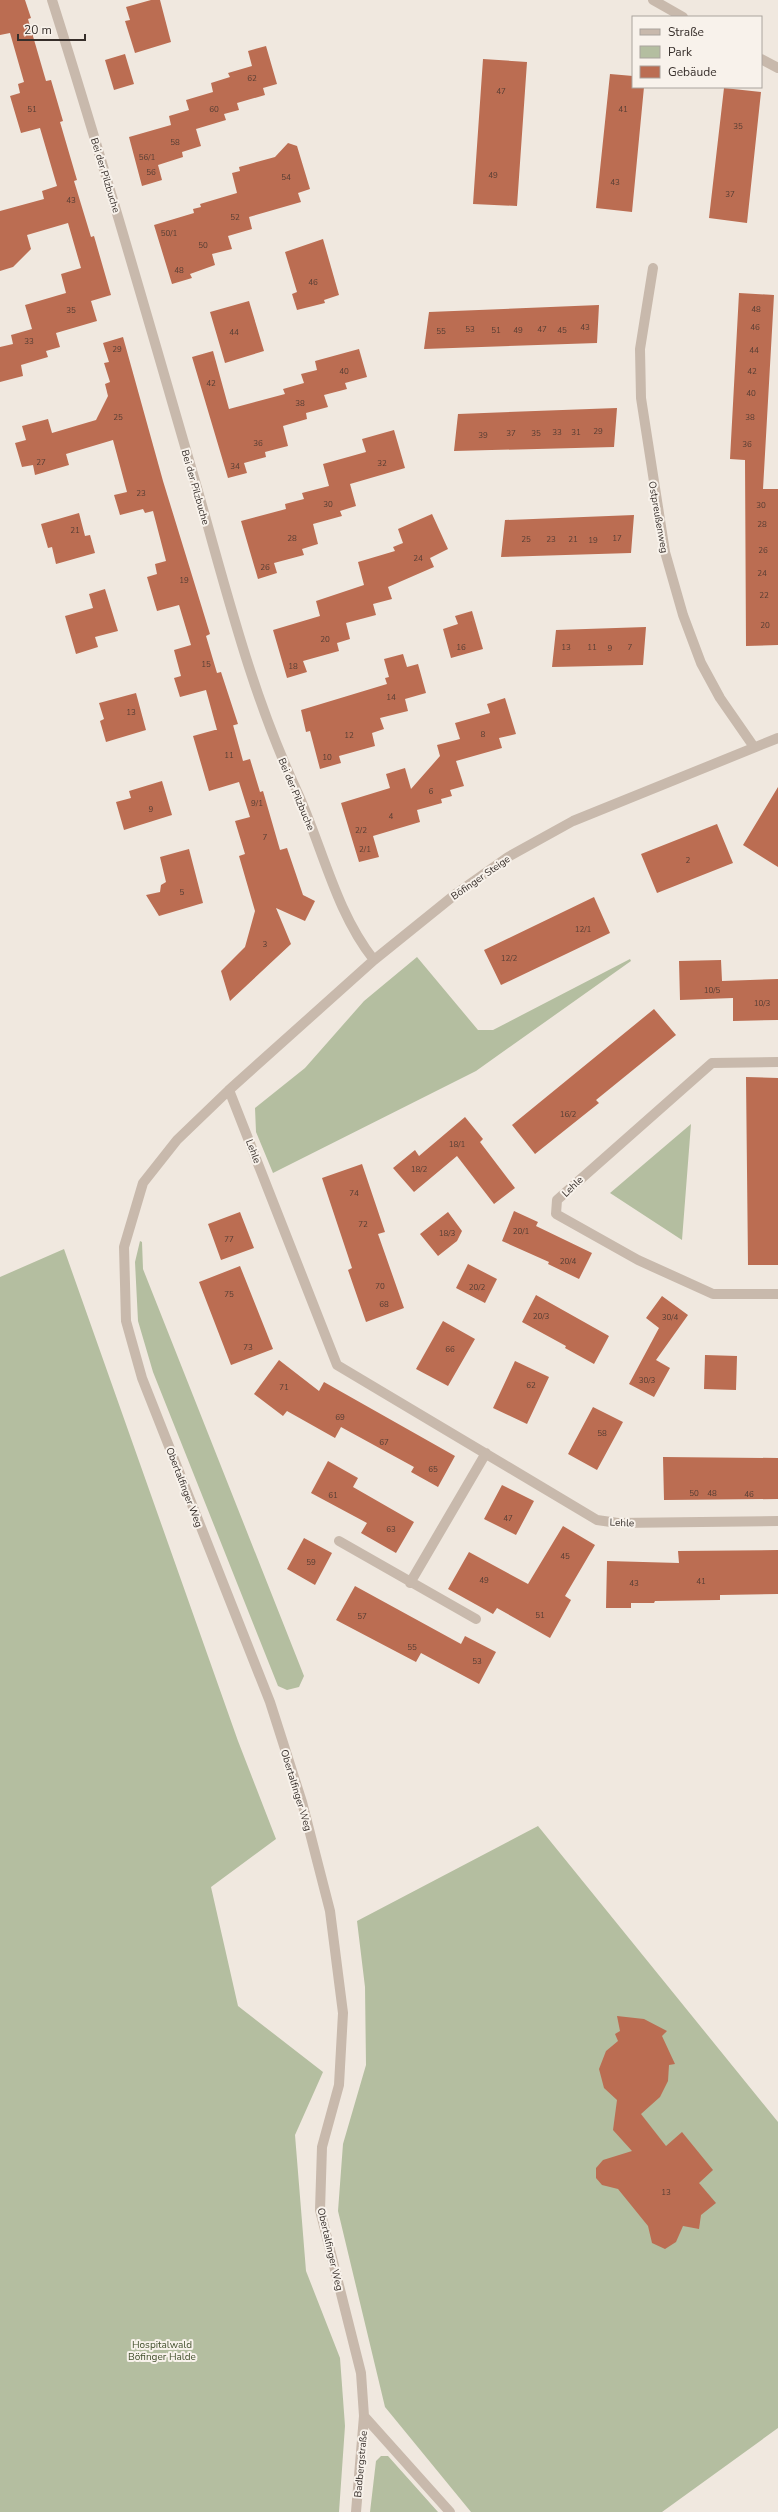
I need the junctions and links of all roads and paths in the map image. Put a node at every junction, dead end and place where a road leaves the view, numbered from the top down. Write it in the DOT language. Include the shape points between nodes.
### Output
graph roads {
  1 [pos="52,0"];
  2 [pos="653,0"];
  3 [pos="681,16"];
  4 [pos="762,60"];
  5 [pos="778,68"];
  6 [pos="653,268"];
  7 [pos="778,738"];
  8 [pos="754,747"];
  9 [pos="374,960"];
  10 [pos="778,1062"];
  11 [pos="229,1090"];
  12 [pos="778,1294"];
  13 [pos="486,1453"];
  14 [pos="778,1520"];
  15 [pos="339,1541"];
  16 [pos="410,1583"];
  17 [pos="476,1619"];
  18 [pos="364,2416"];
  19 [pos="356,2512"];
  20 [pos="450,2512"];
  1 -- 9 [label="street, Bei der Pilzbuche" via="126,242 227,600 260,702 332,880 360,943"];
  2 -- 3 [label="street"];
  4 -- 5 [label="street"];
  6 -- 8 [label="street, Ostpreußenweg" via="640,349 641,398 665,552 683,615 701,663 720,698"];
  7 -- 8 [label="street, Böfinger Steige"];
  8 -- 9 [label="street, Böfinger Steige" via="573,821 547,835 508,857 457,893"];
  9 -- 11 [label="street, Böfinger Steige"];
  10 -- 12 [label="street, Lehle" via="712,1063 557,1200 556,1214 638,1260 713,1294"];
  11 -- 13 [label="street, Lehle" via="337,1364"];
  11 -- 18 [label="street, Obertalfinger Weg" via="177,1140 143,1184 124,1247 126,1321 142,1378 270,1702 302,1802 330,1911 343,2014 339,2085 322,2147 320,2210 359,2366"];
  13 -- 14 [label="street, Lehle" via="597,1520 618,1523"];
  13 -- 16 [label="street"];
  15 -- 16 [label="street"];
  16 -- 17 [label="street"];
  18 -- 19 [label="street, Badbergstraße"];
  18 -- 20 [label="street"];
}
